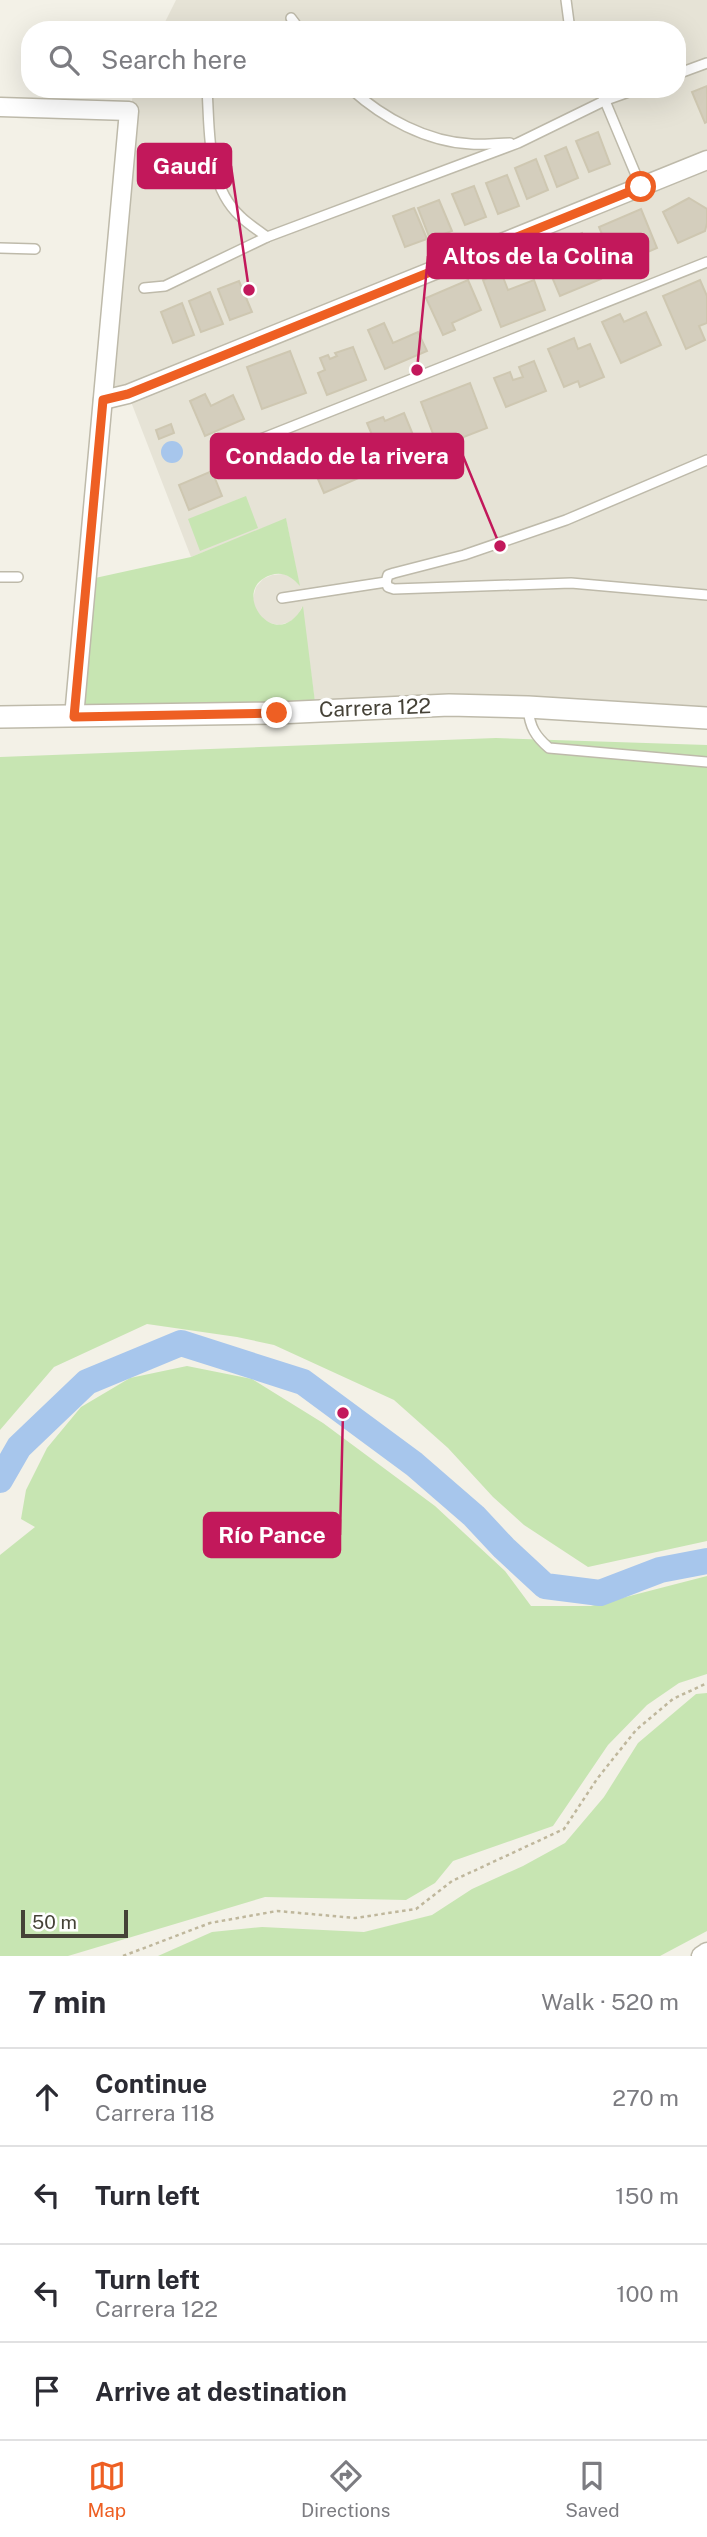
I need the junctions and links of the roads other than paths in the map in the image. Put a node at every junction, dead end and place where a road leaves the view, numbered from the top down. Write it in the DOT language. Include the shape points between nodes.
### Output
graph roads {
  1 [pos="566,0"];
  2 [pos="291,18"];
  3 [pos="293,21"];
  4 [pos="569,21"];
  5 [pos="707,63"];
  6 [pos="686,71"];
  7 [pos="208,98"];
  8 [pos="361,98"];
  9 [pos="611,98"];
  10 [pos="606,100"];
  11 [pos="0,107"];
  12 [pos="518,143"];
  13 [pos="707,160"];
  14 [pos="641,187"];
  15 [pos="267,237"];
  16 [pos="0,248"];
  17 [pos="35,249"];
  18 [pos="707,262"];
  19 [pos="144,288"];
  20 [pos="103,400"];
  21 [pos="238,448"];
  22 [pos="707,460"];
  23 [pos="0,577"];
  24 [pos="18,577"];
  25 [pos="386,582"];
  26 [pos="707,595"];
  27 [pos="282,598"];
  28 [pos="528,707"];
  29 [pos="0,717"];
  30 [pos="74,717"];
  31 [pos="707,718"];
  32 [pos="707,762"];
  33 [pos="707,1952"];
  34 [pos="701,1956"];
  1 -- 4 [label="lane"];
  2 -- 3 [label="lane"];
  5 -- 6 [label="lane"];
  7 -- 15 [label="lane" via="211,157 220,187 239,216"];
  8 -- 12 [label="lane" via="428,137 470,144"];
  9 -- 10 [label="lane"];
  10 -- 12 [label="lane"];
  10 -- 14 [label="lane"];
  11 -- 20 [label="street" via="129,111"];
  12 -- 15 [label="lane"];
  13 -- 14 [label="street"];
  14 -- 20 [label="street" via="128,394"];
  15 -- 19 [label="lane" via="164,286"];
  16 -- 17 [label="lane"];
  18 -- 21 [label="lane"];
  20 -- 30 [label="street"];
  22 -- 25 [label="lane" via="566,520 388,575"];
  23 -- 24 [label="lane"];
  25 -- 26 [label="lane" via="394,589 570,583"];
  25 -- 27 [label="lane"];
  28 -- 30 [label="street, Carrera 122" via="449,705"];
  28 -- 31 [label="street, Carrera 122"];
  28 -- 32 [label="lane" via="530,726 549,748"];
  29 -- 30 [label="street, Carrera 122"];
  33 -- 34 [label="street"];
}
